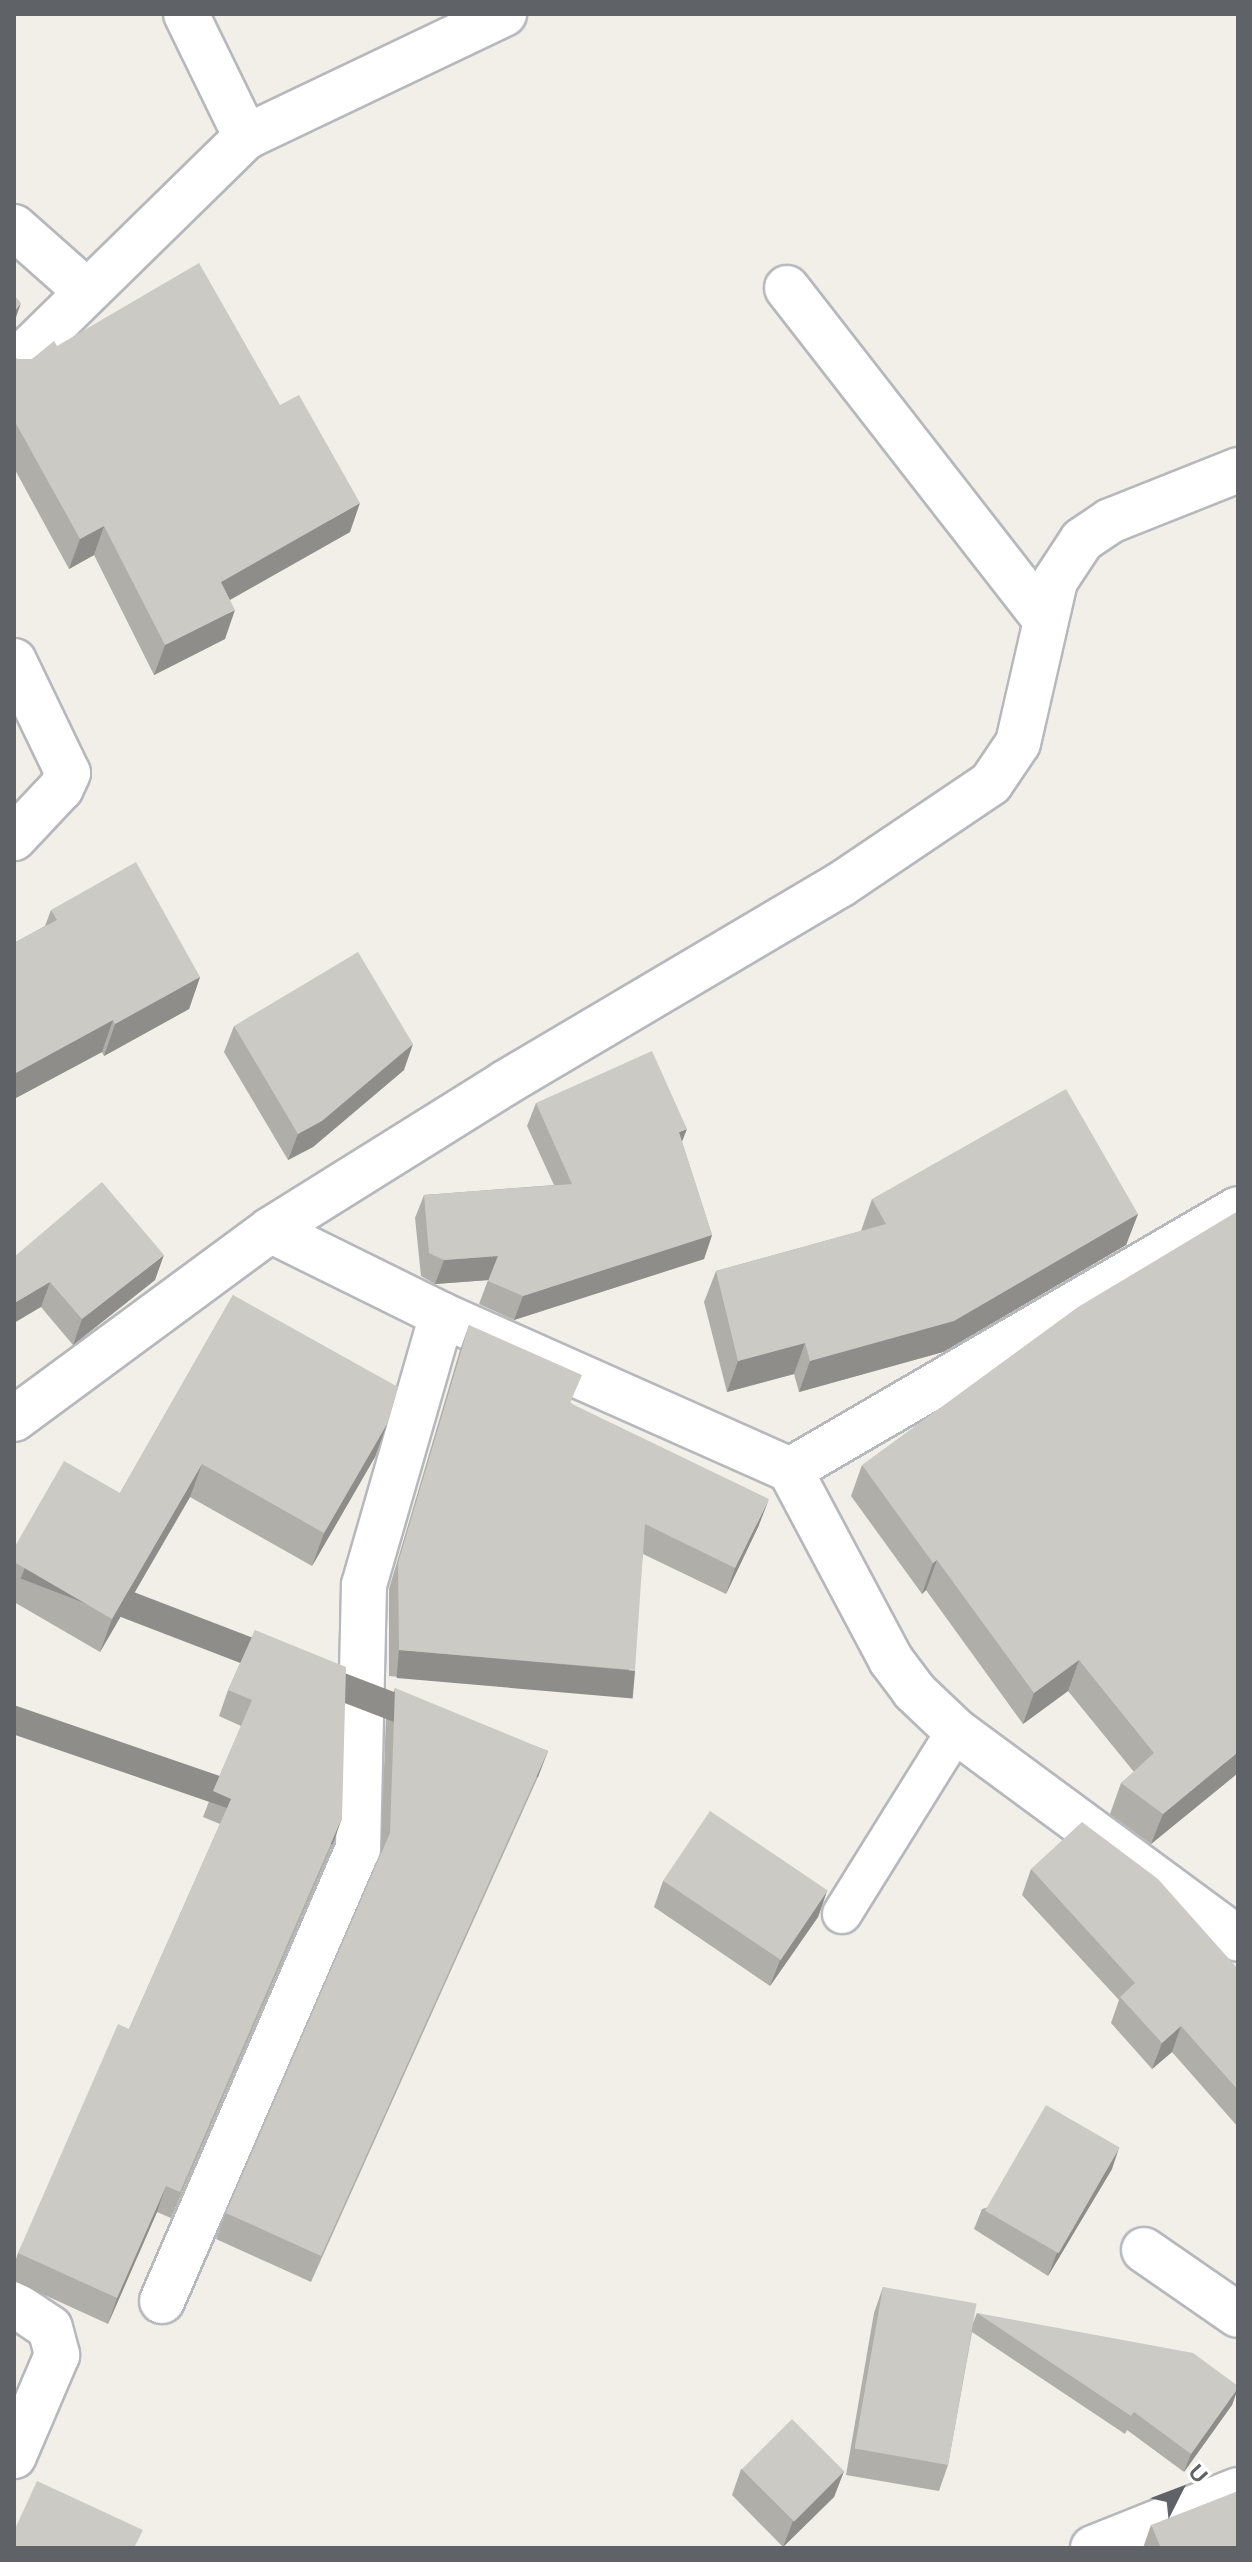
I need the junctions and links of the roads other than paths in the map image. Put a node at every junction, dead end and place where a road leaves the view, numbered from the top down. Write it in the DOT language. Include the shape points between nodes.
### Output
graph roads {
  1 [pos="186,14"];
  2 [pos="504,14"];
  3 [pos="246,137"];
  4 [pos="14,227"];
  5 [pos="787,288"];
  6 [pos="85,290"];
  7 [pos="14,364"];
  8 [pos="1238,470"];
  9 [pos="1045,620"];
  10 [pos="14,661"];
  11 [pos="14,838"];
  12 [pos="1238,1209"];
  13 [pos="270,1230"];
  14 [pos="442,1315"];
  15 [pos="14,1419"];
  16 [pos="790,1470"];
  17 [pos="956,1731"];
  18 [pos="842,1914"];
  19 [pos="1238,1939"];
  20 [pos="1144,2250"];
  21 [pos="162,2301"];
  22 [pos="14,2304"];
  23 [pos="1238,2315"];
  24 [pos="14,2456"];
  25 [pos="1238,2490"];
  26 [pos="1093,2548"];
  1 -- 3 [label="street"];
  2 -- 3 [label="street"];
  3 -- 6 [label="street"];
  4 -- 6 [label="street"];
  5 -- 9 [label="street"];
  6 -- 7 [label="street"];
  8 -- 9 [label="street" via="1110,521 1082,540 1055,581"];
  9 -- 13 [label="street" via="1018,743 991,783 840,885 505,1083"];
  10 -- 11 [label="street" via="68,773 61,788"];
  12 -- 16 [label="street"];
  13 -- 14 [label="street"];
  13 -- 15 [label="street"];
  14 -- 16 [label="street"];
  14 -- 21 [label="street" via="364,1585 358,1849"];
  16 -- 17 [label="street" via="891,1660"];
  17 -- 18 [label="lane"];
  17 -- 19 [label="street"];
  20 -- 23 [label="street"];
  22 -- 24 [label="street" via="50,2328 57,2355"];
  25 -- 26 [label="street"];
}
